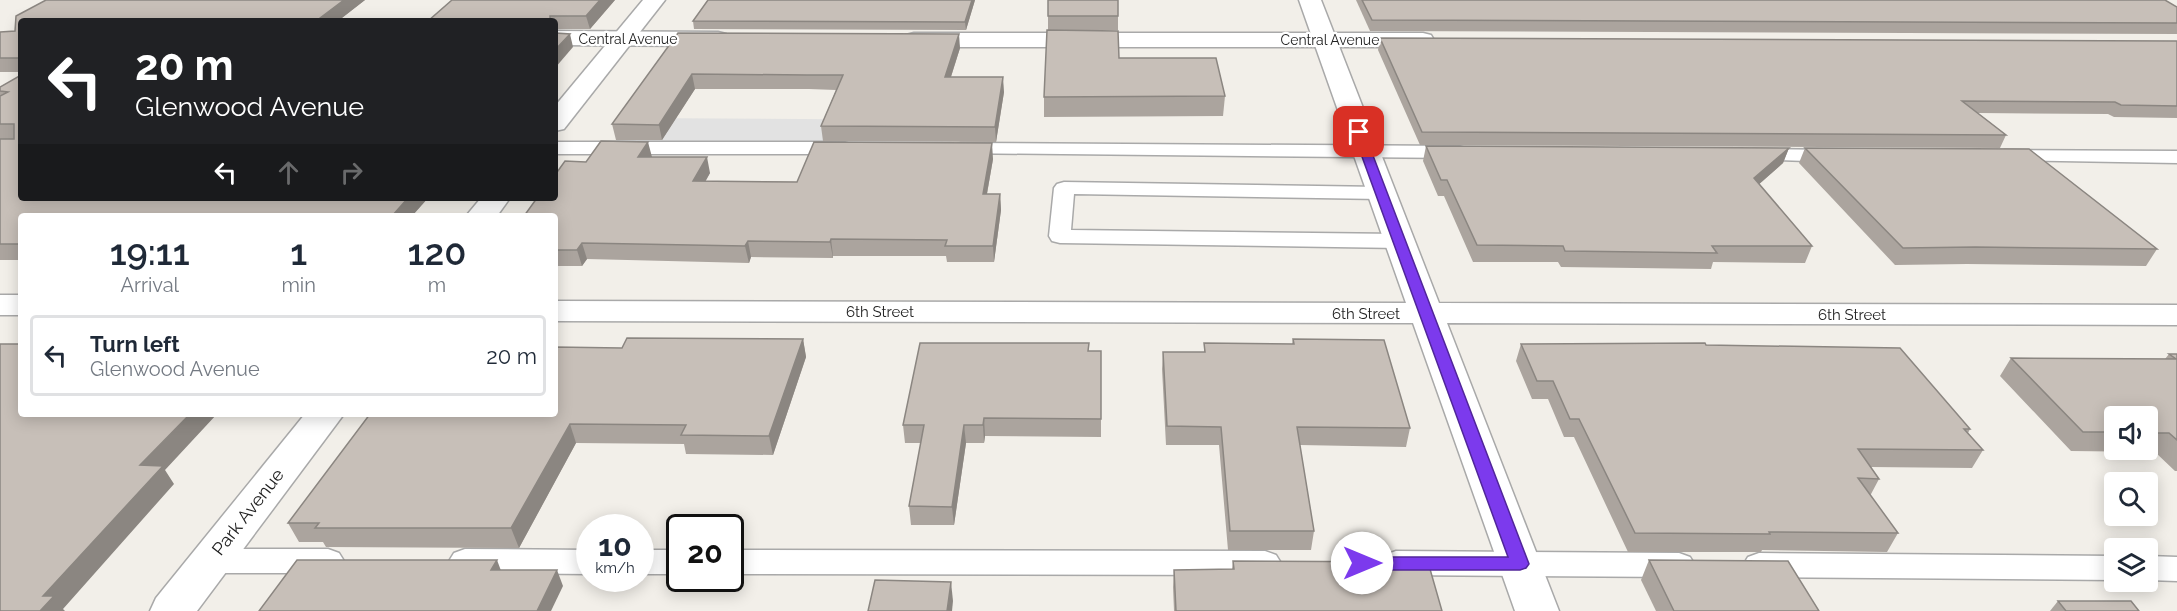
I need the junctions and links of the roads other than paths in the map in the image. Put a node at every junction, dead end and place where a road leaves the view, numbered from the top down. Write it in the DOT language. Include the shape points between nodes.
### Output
graph roads {
  1 [pos="654,0"];
  2 [pos="1310,0"];
  3 [pos="558,38"];
  4 [pos="622,39"];
  5 [pos="736,39"];
  6 [pos="891,39"];
  7 [pos="1324,40"];
  8 [pos="1448,40"];
  9 [pos="558,119"];
  10 [pos="558,148"];
  11 [pos="868,148"];
  12 [pos="938,148"];
  13 [pos="1366,151"];
  14 [pos="1480,152"];
  15 [pos="1729,155"];
  16 [pos="1859,156"];
  17 [pos="1988,156"];
  18 [pos="2177,157"];
  19 [pos="1381,193"];
  20 [pos="493,201"];
  21 [pos="483,213"];
  22 [pos="1400,241"];
  23 [pos="0,305"];
  24 [pos="18,305"];
  25 [pos="558,311"];
  26 [pos="1428,314"];
  27 [pos="2177,315"];
  28 [pos="323,417"];
  29 [pos="211,561"];
  30 [pos="353,561"];
  31 [pos="436,561"];
  32 [pos="576,562"];
  33 [pos="744,562"];
  34 [pos="1290,563"];
  35 [pos="1373,563"];
  36 [pos="1520,564"];
  37 [pos="2104,568"];
  38 [pos="2158,568"];
  39 [pos="2177,569"];
  40 [pos="172,611"];
  41 [pos="1537,611"];
  1 -- 4 [label="street"];
  2 -- 7 [label="street"];
  3 -- 4 [label="street, Central Avenue"];
  4 -- 5 [label="street, Central Avenue"];
  4 -- 9 [label="street"];
  6 -- 7 [label="street, Central Avenue"];
  7 -- 8 [label="street, Central Avenue"];
  7 -- 13 [label="street"];
  10 -- 11 [label="lane"];
  12 -- 13 [label="lane"];
  13 -- 14 [label="lane"];
  13 -- 19 [label="street"];
  15 -- 16 [label="lane"];
  17 -- 18 [label="lane"];
  19 -- 22 [label="street"];
  19 -- 22 [label="lane" via="1064,188 1060,236"];
  20 -- 21 [label="street"];
  22 -- 26 [label="street"];
  23 -- 24 [label="street"];
  25 -- 26 [label="street, 6th Street"];
  26 -- 27 [label="street, 6th Street"];
  26 -- 36 [label="street"];
  28 -- 29 [label="street, Park Avenue"];
  29 -- 30 [label="lane"];
  29 -- 40 [label="street, Park Avenue"];
  31 -- 32 [label="lane"];
  33 -- 34 [label="lane"];
  35 -- 36 [label="lane"];
  36 -- 37 [label="lane"];
  36 -- 41 [label="street"];
  38 -- 39 [label="lane"];
}
